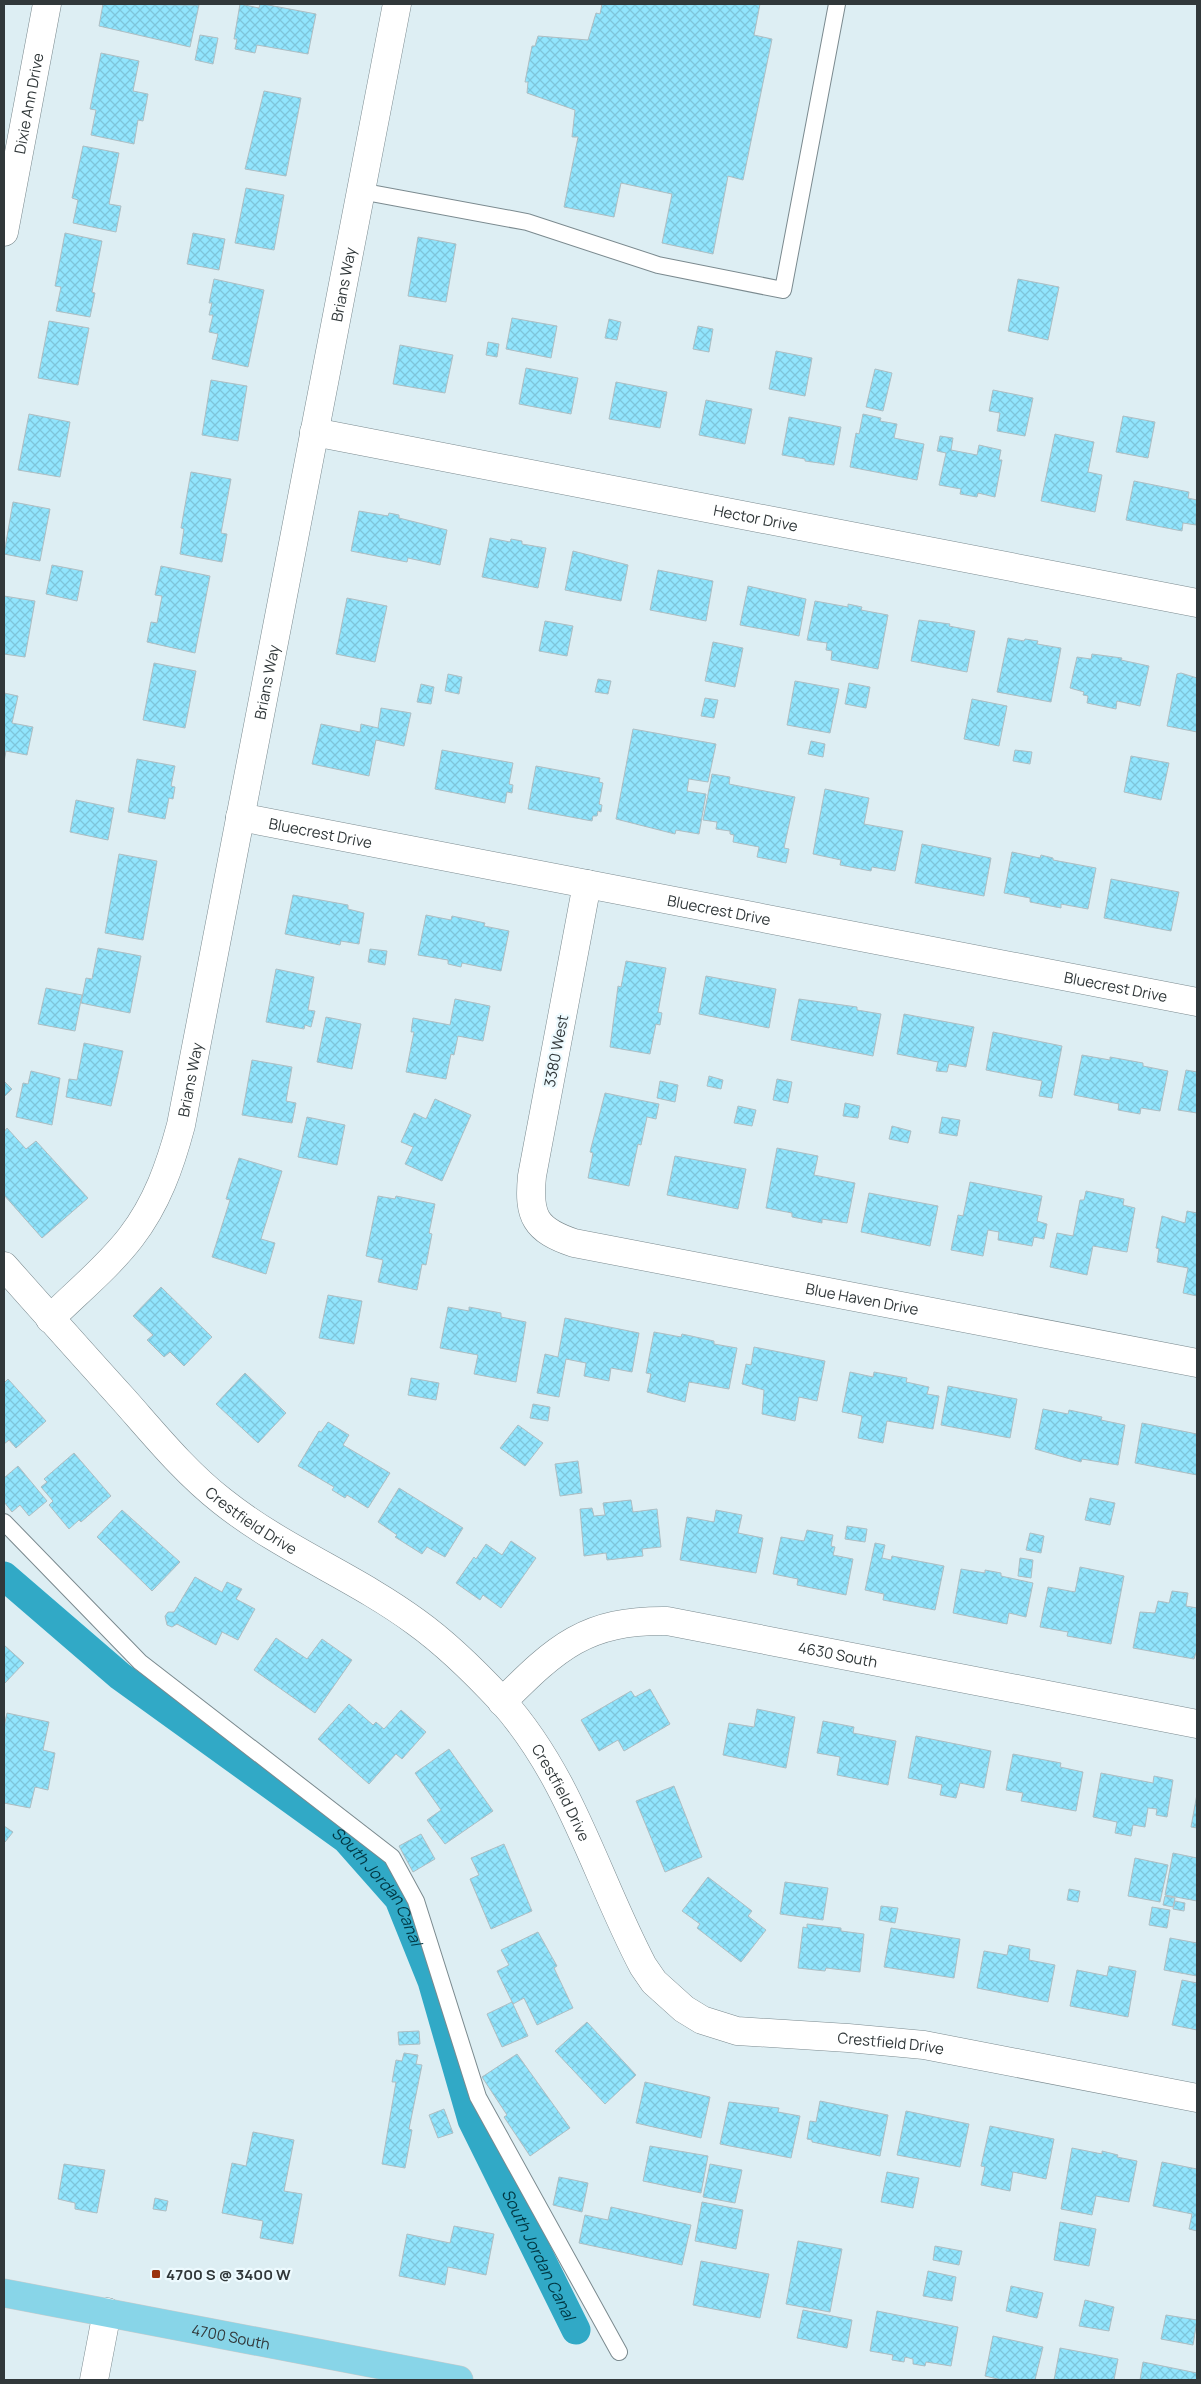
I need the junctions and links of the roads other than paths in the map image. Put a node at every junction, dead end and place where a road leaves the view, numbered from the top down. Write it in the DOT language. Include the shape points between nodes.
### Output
graph roads {
  1 [pos="48,4"];
  2 [pos="397,4"];
  3 [pos="837,4"];
  4 [pos="360,191"];
  5 [pos="4,232"];
  6 [pos="314,432"];
  7 [pos="1197,603"];
  8 [pos="240,817"];
  9 [pos="587,884"];
  10 [pos="1197,1002"];
  11 [pos="534,1218"];
  12 [pos="4,1266"];
  13 [pos="50,1319"];
  14 [pos="1197,1363"];
  15 [pos="4,1522"];
  16 [pos="502,1702"];
  17 [pos="1197,1724"];
  18 [pos="1197,2098"];
  19 [pos="4,2293"];
  20 [pos="107,2312"];
  21 [pos="619,2352"];
  22 [pos="94,2380"];
  23 [pos="459,2380"];
  1 -- 5 [label="street, Dixie Ann Drive"];
  2 -- 4 [label="street, Brians Way"];
  3 -- 4 [label="lane" via="783,290 658,265 527,222"];
  4 -- 6 [label="street, Brians Way"];
  6 -- 7 [label="street, Hector Drive"];
  6 -- 8 [label="street, Brians Way"];
  8 -- 9 [label="street, Bluecrest Drive"];
  8 -- 13 [label="street, Brians Way" via="181,1126 169,1166 151,1206 130,1238"];
  9 -- 10 [label="street, Bluecrest Drive"];
  9 -- 11 [label="street, 3380 West" via="532,1176"];
  11 -- 14 [label="street, Blue Haven Drive" via="545,1229 574,1243"];
  12 -- 13 [label="street, Crestfield Drive"];
  13 -- 16 [label="street, Crestfield Drive" via="171,1454 221,1500 264,1531 415,1621 462,1660"];
  15 -- 21 [label="lane" via="140,1662 392,1857 416,1901 478,2097"];
  16 -- 17 [label="street, 4630 South" via="547,1659 580,1636 619,1623 666,1621"];
  16 -- 18 [label="street, Crestfield Drive" via="562,1788 643,1966 668,1997 702,2020 738,2031 924,2045"];
  19 -- 20 [label="main road, 4700 South"];
  20 -- 22 [label="street"];
  20 -- 23 [label="main road, 4700 South"];
}
